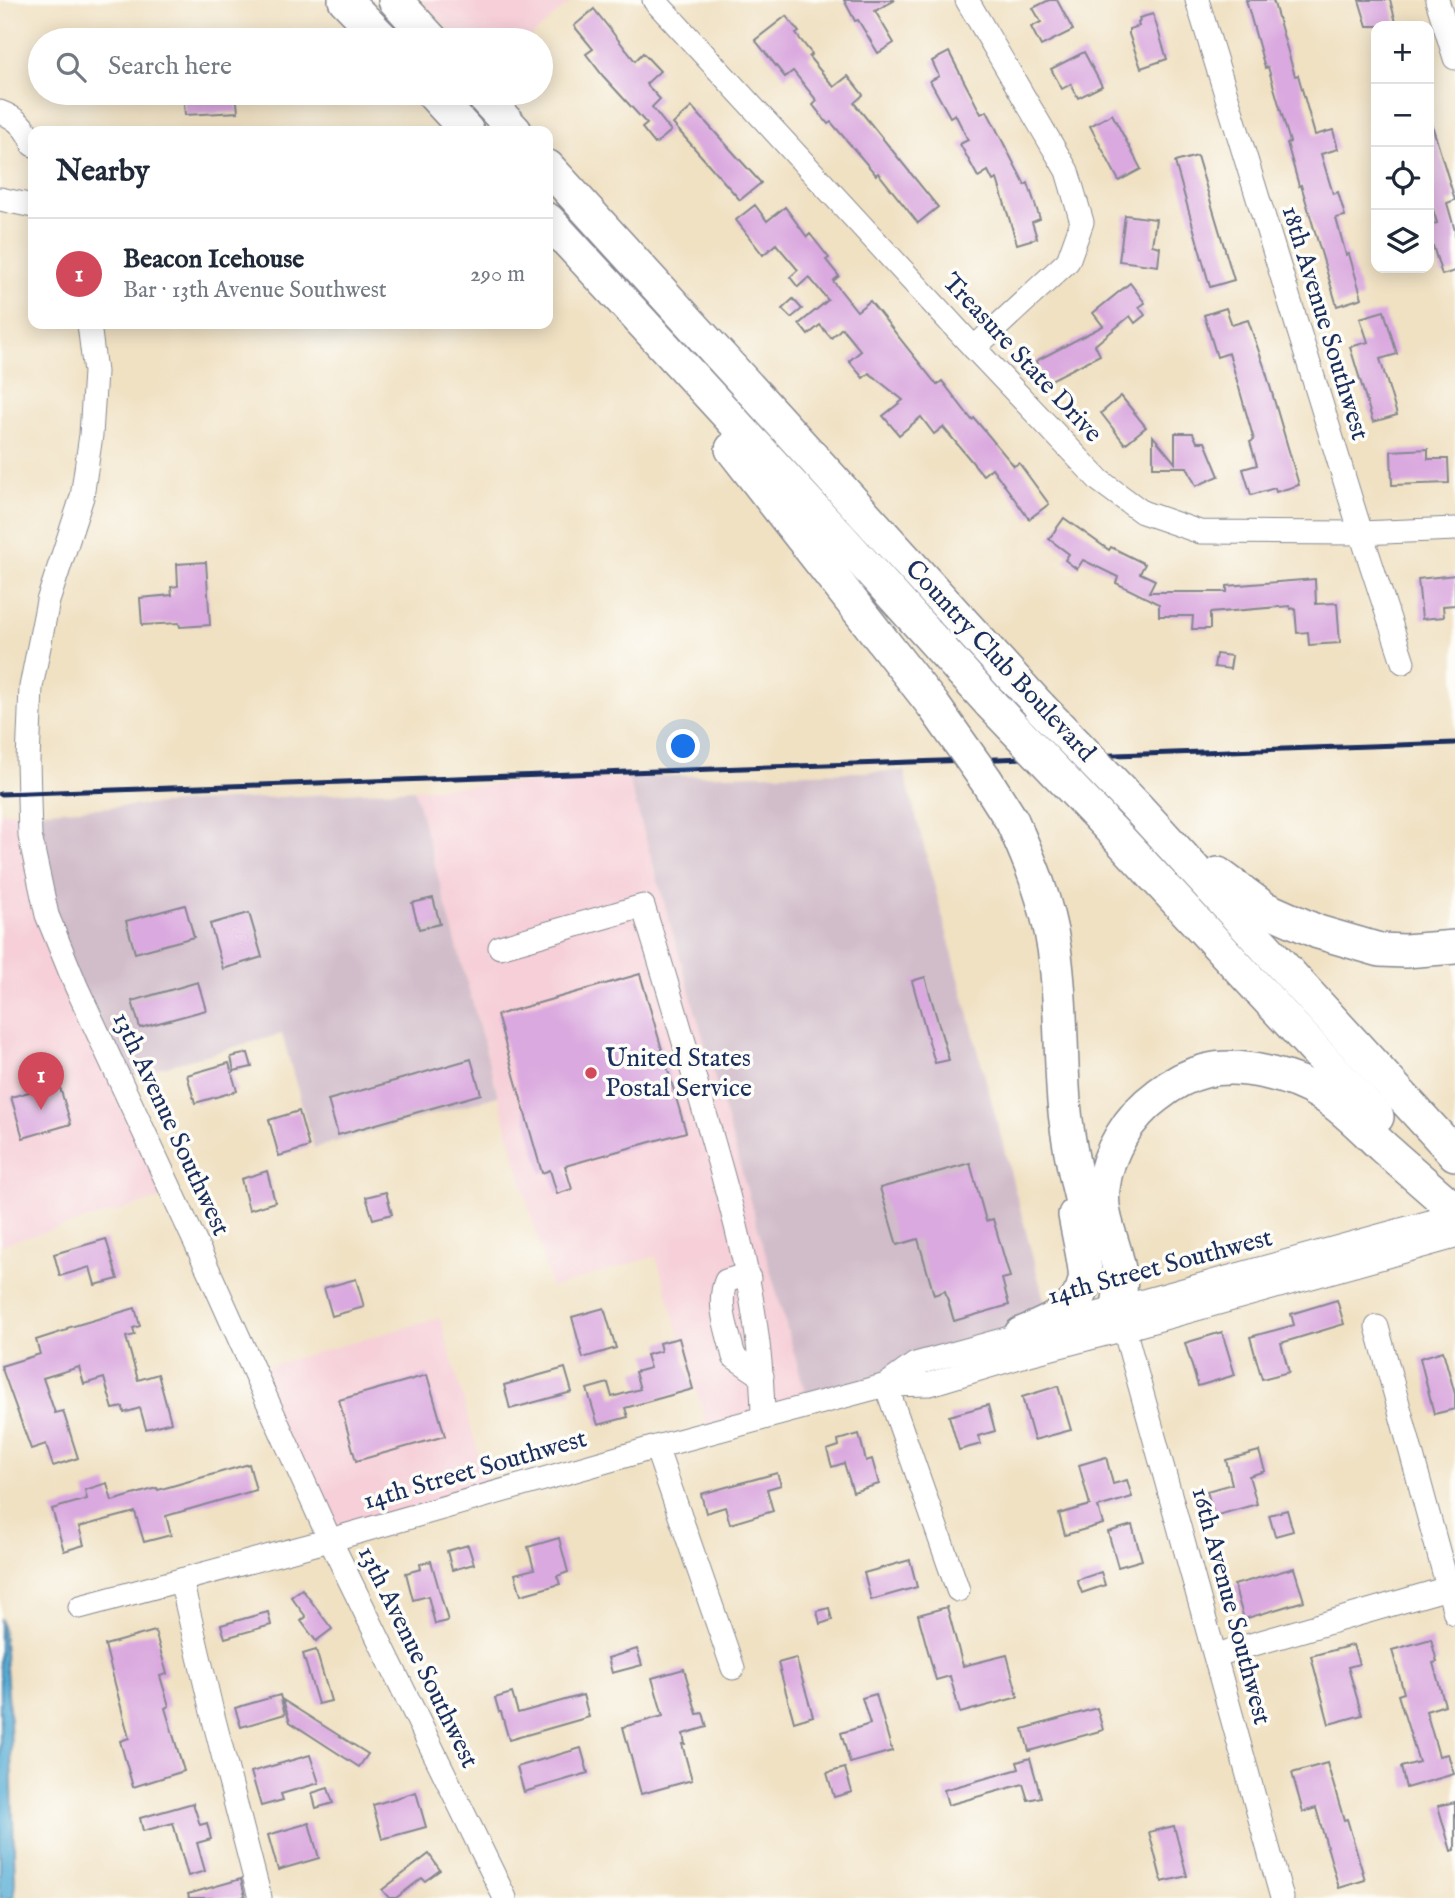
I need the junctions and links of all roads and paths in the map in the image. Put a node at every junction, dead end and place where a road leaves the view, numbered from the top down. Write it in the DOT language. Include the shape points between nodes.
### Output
graph roads {
  1 [pos="345,0"];
  2 [pos="395,0"];
  3 [pos="654,0"];
  4 [pos="967,0"];
  5 [pos="1197,0"];
  6 [pos="1437,0"];
  7 [pos="372,28"];
  8 [pos="421,28"];
  9 [pos="1455,58"];
  10 [pos="443,105"];
  11 [pos="491,105"];
  12 [pos="0,112"];
  13 [pos="462,126"];
  14 [pos="510,126"];
  15 [pos="28,135"];
  16 [pos="553,172"];
  17 [pos="0,199"];
  18 [pos="28,205"];
  19 [pos="553,226"];
  20 [pos="90,329"];
  21 [pos="974,348"];
  22 [pos="665,349"];
  23 [pos="1455,529"];
  24 [pos="1361,533"];
  25 [pos="1403,662"];
  26 [pos="1135,805"];
  27 [pos="500,947"];
  28 [pos="1455,947"];
  29 [pos="1455,1154"];
  30 [pos="1073,1157"];
  31 [pos="1439,1189"];
  32 [pos="1455,1213"];
  33 [pos="1455,1237"];
  34 [pos="1122,1319"];
  35 [pos="1377,1326"];
  36 [pos="1021,1334"];
  37 [pos="886,1385"];
  38 [pos="763,1418"];
  39 [pos="656,1447"];
  40 [pos="330,1540"];
  41 [pos="181,1580"];
  42 [pos="1452,1587"];
  43 [pos="958,1590"];
  44 [pos="80,1607"];
  45 [pos="1455,1613"];
  46 [pos="1216,1655"];
  47 [pos="733,1668"];
  48 [pos="260,1898"];
  49 [pos="505,1898"];
  50 [pos="1282,1898"];
  1 -- 7 [label="highway"];
  2 -- 8 [label="highway"];
  3 -- 21 [label="street, Treasure State Drive"];
  4 -- 21 [label="street" via="1067,171 1082,222 1068,261"];
  5 -- 24 [label="street, 18th Avenue Southwest"];
  6 -- 9 [label="street"];
  10 -- 13 [label="highway"];
  11 -- 14 [label="highway"];
  12 -- 15 [label="street" via="11,116"];
  16 -- 26 [label="highway, Country Club Boulevard, bridge" via="1040,707"];
  17 -- 18 [label="street"];
  19 -- 22 [label="highway, Country Club Boulevard"];
  20 -- 40 [label="street, 13th Avenue Southwest" via="95,372 82,497 48,601 31,687 30,836 47,915 76,986"];
  21 -- 24 [label="street, Treasure State Drive" via="1100,481 1142,512 1200,533"];
  22 -- 30 [label="highway, bridge" via="687,393 933,705 1012,821 1032,864 1054,947 1064,1105"];
  22 -- 31 [label="highway, Country Club Boulevard, bridge"];
  23 -- 24 [label="street, Treasure State Drive"];
  24 -- 25 [label="street, 18th Avenue Southwest"];
  26 -- 28 [label="highway" via="1227,882 1264,908 1298,924 1380,950"];
  26 -- 29 [label="highway, Country Club Boulevard"];
  27 -- 38 [label="street" via="643,906 726,1183 748,1278 726,1281 723,1306 734,1357 762,1377"];
  30 -- 34 [label="highway" via="1104,1282"];
  30 -- 36 [label="highway" via="1072,1200 1086,1279 1070,1308"];
  31 -- 32 [label="highway"];
  31 -- 34 [label="highway" via="1322,1094 1295,1081 1233,1068 1206,1070 1174,1083 1130,1121 1102,1190 1121,1277"];
  32 -- 34 [label="street, 14th Street Southwest"];
  33 -- 34 [label="street, 14th Street Southwest"];
  34 -- 36 [label="street, 14th Street Southwest"];
  34 -- 37 [label="street, 14th Street Southwest" via="930,1384"];
  34 -- 46 [label="street, 16th Avenue Southwest"];
  35 -- 42 [label="street"];
  36 -- 37 [label="street, 14th Street Southwest" via="915,1364"];
  37 -- 38 [label="street, 14th Street Southwest"];
  37 -- 43 [label="street"];
  38 -- 39 [label="street, 14th Street Southwest"];
  39 -- 40 [label="street, 14th Street Southwest"];
  39 -- 47 [label="street"];
  40 -- 41 [label="street, 14th Street Southwest"];
  40 -- 49 [label="street, 13th Avenue Southwest"];
  41 -- 44 [label="street, 14th Street Southwest"];
  41 -- 48 [label="street"];
  42 -- 45 [label="street"];
  42 -- 46 [label="street"];
  46 -- 50 [label="street, 16th Avenue Southwest"];
}
